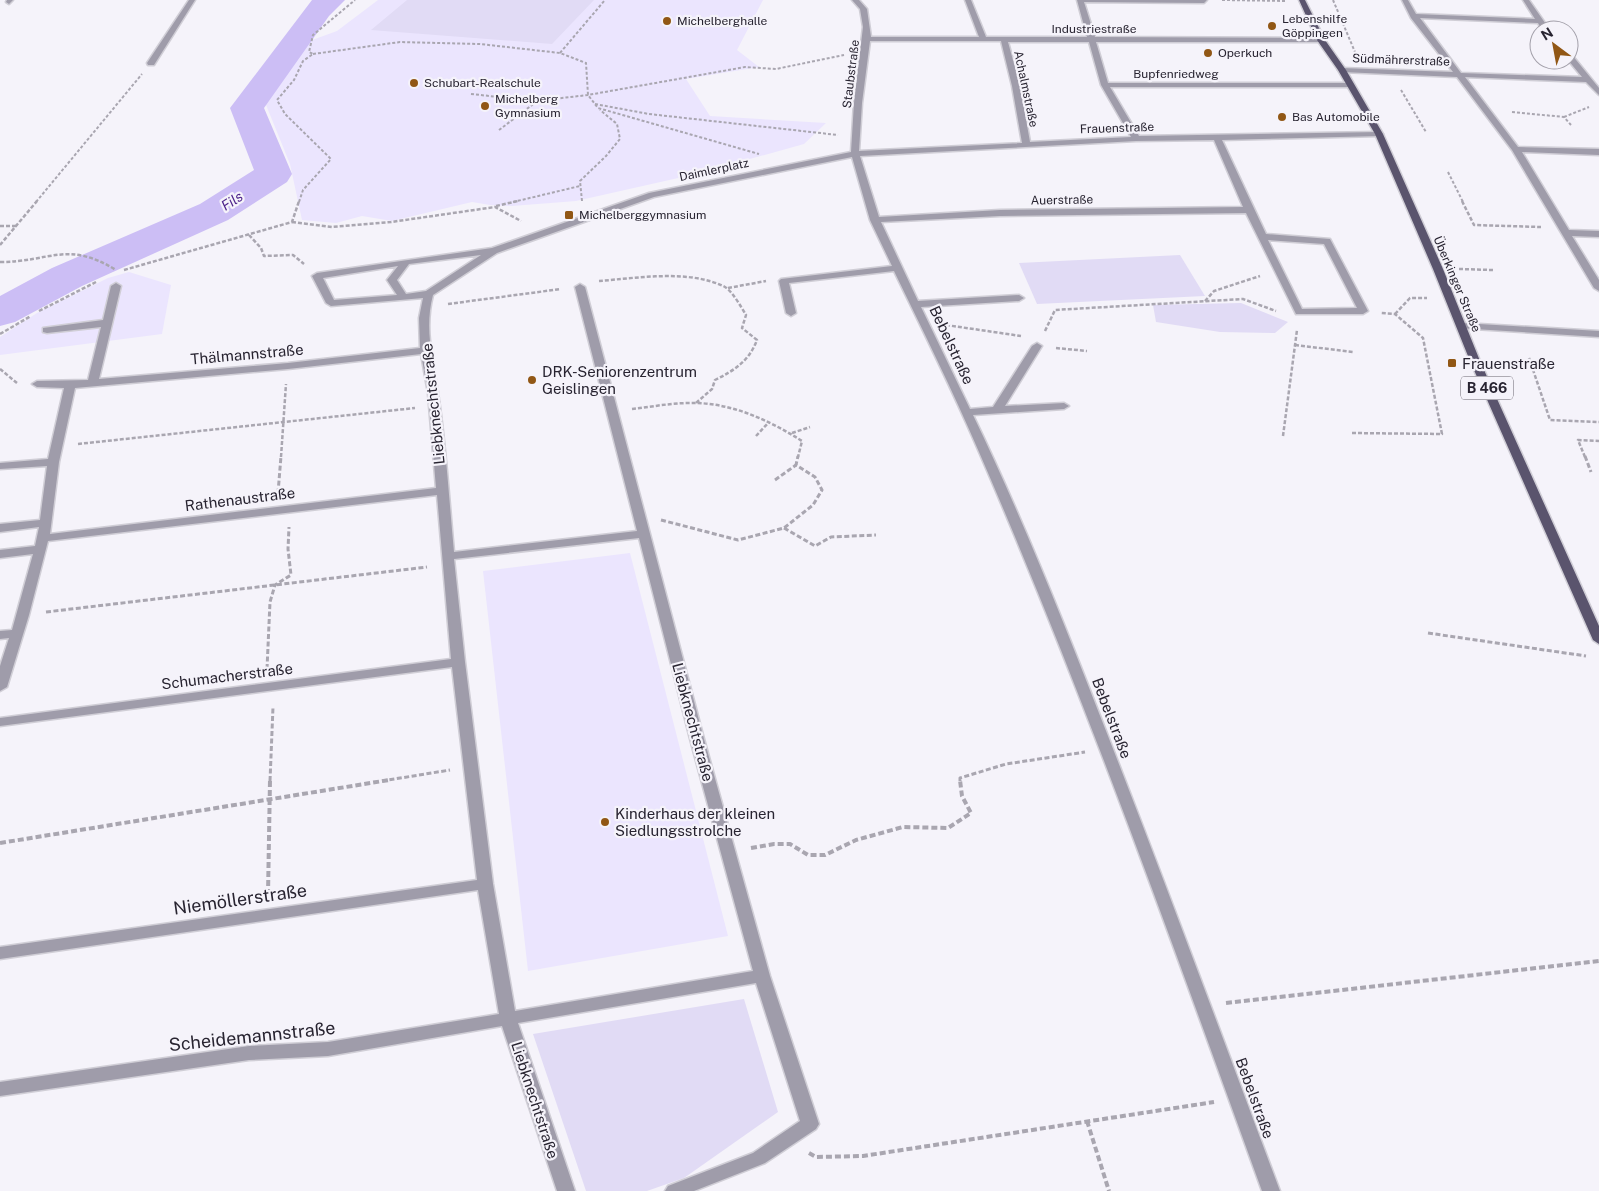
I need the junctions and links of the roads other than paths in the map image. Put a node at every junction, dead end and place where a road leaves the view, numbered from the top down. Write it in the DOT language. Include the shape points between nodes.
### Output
graph roads {
  1 [pos="192,0"];
  2 [pos="855,0"];
  3 [pos="968,0"];
  4 [pos="1080,0"];
  5 [pos="1405,0"];
  6 [pos="1526,0"];
  7 [pos="1204,1"];
  8 [pos="1303,1"];
  9 [pos="1414,16"];
  10 [pos="1538,20"];
  11 [pos="1529,21"];
  12 [pos="867,39"];
  13 [pos="983,39"];
  14 [pos="1004,39"];
  15 [pos="1091,40"];
  16 [pos="1321,40"];
  17 [pos="151,63"];
  18 [pos="1579,69"];
  19 [pos="1342,70"];
  20 [pos="1460,75"];
  21 [pos="1588,80"];
  22 [pos="1105,85"];
  23 [pos="1349,85"];
  24 [pos="1599,94"];
  25 [pos="1379,134"];
  26 [pos="1217,138"];
  27 [pos="1136,139"];
  28 [pos="1026,144"];
  29 [pos="1516,149"];
  30 [pos="1599,152"];
  31 [pos="855,154"];
  32 [pos="1249,210"];
  33 [pos="875,220"];
  34 [pos="1566,231"];
  35 [pos="1599,234"];
  36 [pos="1262,237"];
  37 [pos="494,250"];
  38 [pos="406,262"];
  39 [pos="897,268"];
  40 [pos="116,286"];
  41 [pos="580,287"];
  42 [pos="1599,288"];
  43 [pos="403,297"];
  44 [pos="1019,298"];
  45 [pos="426,301"];
  46 [pos="915,304"];
  47 [pos="791,313"];
  48 [pos="107,323"];
  49 [pos="1462,326"];
  50 [pos="47,330"];
  51 [pos="1599,334"];
  52 [pos="1034,342"];
  53 [pos="427,350"];
  54 [pos="93,383"];
  55 [pos="38,384"];
  56 [pos="70,385"];
  57 [pos="1064,406"];
  58 [pos="997,410"];
  59 [pos="966,412"];
  60 [pos="53,462"];
  61 [pos="0,466"];
  62 [pos="442,491"];
  63 [pos="46,523"];
  64 [pos="0,528"];
  65 [pos="645,534"];
  66 [pos="41,544"];
  67 [pos="0,554"];
  68 [pos="449,560"];
  69 [pos="16,634"];
  70 [pos="0,635"];
  71 [pos="1599,640"];
  72 [pos="458,662"];
  73 [pos="0,687"];
  74 [pos="0,722"];
  75 [pos="485,884"];
  76 [pos="0,953"];
  77 [pos="762,976"];
  78 [pos="508,1018"];
  79 [pos="0,1089"];
  80 [pos="566,1191"];
  81 [pos="674,1191"];
  82 [pos="1271,1191"];
  1 -- 17 [label="street"];
  2 -- 12 [label="street, Staubstraße" via="862,10"];
  3 -- 13 [label="street"];
  4 -- 7 [label="street"];
  4 -- 15 [label="street"];
  5 -- 9 [label="street, Südmährerstraße"];
  6 -- 10 [label="street"];
  8 -- 16 [label="main road, Überkinger Straße / B 466"];
  9 -- 11 [label="street"];
  9 -- 20 [label="street, Südmährerstraße"];
  12 -- 13 [label="street, Industriestraße"];
  12 -- 31 [label="street, Staubstraße"];
  13 -- 14 [label="street, Industriestraße"];
  14 -- 15 [label="street, Industriestraße"];
  14 -- 28 [label="street, Achalmstraße"];
  15 -- 16 [label="street, Industriestraße"];
  15 -- 22 [label="street"];
  16 -- 19 [label="main road, Überkinger Straße / B 466"];
  18 -- 21 [label="street"];
  19 -- 20 [label="street, Südmährerstraße"];
  19 -- 23 [label="main road, Überkinger Straße / B 466"];
  20 -- 21 [label="street, Südmährerstraße"];
  20 -- 29 [label="street, Südmährerstraße"];
  21 -- 24 [label="street"];
  22 -- 23 [label="street, Bupfenriedweg"];
  22 -- 27 [label="street"];
  23 -- 25 [label="main road, Überkinger Straße / B 466"];
  25 -- 26 [label="street, Frauenstraße"];
  25 -- 49 [label="main road, Überkinger Straße / B 466"];
  26 -- 27 [label="street, Frauenstraße"];
  26 -- 32 [label="street"];
  27 -- 28 [label="street, Frauenstraße"];
  28 -- 31 [label="street, Frauenstraße"];
  29 -- 30 [label="street"];
  29 -- 34 [label="street, Südmährerstraße"];
  31 -- 33 [label="street"];
  31 -- 37 [label="street, Daimlerplatz" via="652,195"];
  32 -- 33 [label="street, Auerstraße" via="1000,213"];
  32 -- 36 [label="street"];
  33 -- 39 [label="street, Bebelstraße"];
  34 -- 35 [label="street"];
  34 -- 42 [label="street, Südmährerstraße"];
  36 -- 36 [label="street" via="1327,241 1363,311 1299,315"];
  37 -- 38 [label="street"];
  37 -- 45 [label="street"];
  38 -- 43 [label="street" via="392,280"];
  38 -- 43 [label="street" via="317,276 331,302"];
  39 -- 46 [label="street, Bebelstraße"];
  39 -- 47 [label="street" via="784,281"];
  40 -- 48 [label="street"];
  41 -- 65 [label="street, Liebknechtstraße"];
  43 -- 45 [label="street"];
  44 -- 46 [label="street"];
  45 -- 53 [label="street, Liebknechtstraße"];
  46 -- 59 [label="street, Bebelstraße"];
  48 -- 50 [label="street"];
  48 -- 54 [label="street"];
  49 -- 51 [label="street"];
  49 -- 71 [label="main road, Überkinger Straße / B 466"];
  52 -- 58 [label="street"];
  53 -- 54 [label="street, Thälmannstraße"];
  53 -- 62 [label="street, Liebknechtstraße"];
  54 -- 56 [label="street, Thälmannstraße"];
  55 -- 56 [label="street, Thälmannstraße"];
  56 -- 60 [label="street"];
  57 -- 58 [label="street"];
  58 -- 59 [label="street"];
  59 -- 82 [label="street, Bebelstraße" via="1106,748"];
  60 -- 61 [label="street"];
  60 -- 63 [label="street"];
  62 -- 66 [label="street, Rathenaustraße"];
  62 -- 68 [label="street, Liebknechtstraße"];
  63 -- 64 [label="street"];
  63 -- 66 [label="street"];
  65 -- 68 [label="street"];
  65 -- 77 [label="street, Liebknechtstraße"];
  66 -- 67 [label="street, Rathenaustraße"];
  66 -- 69 [label="street"];
  68 -- 72 [label="street, Liebknechtstraße"];
  69 -- 70 [label="street"];
  69 -- 73 [label="street"];
  72 -- 74 [label="street, Schumacherstraße"];
  72 -- 75 [label="street, Liebknechtstraße"];
  75 -- 76 [label="street, Niemöllerstraße"];
  75 -- 78 [label="street, Liebknechtstraße"];
  77 -- 78 [label="street, Scheidemannstraße"];
  77 -- 81 [label="street, Liebknechtstraße" via="810,1124 759,1158"];
  78 -- 79 [label="street, Scheidemannstraße" via="328,1049 249,1053"];
  78 -- 80 [label="street, Liebknechtstraße"];
}
